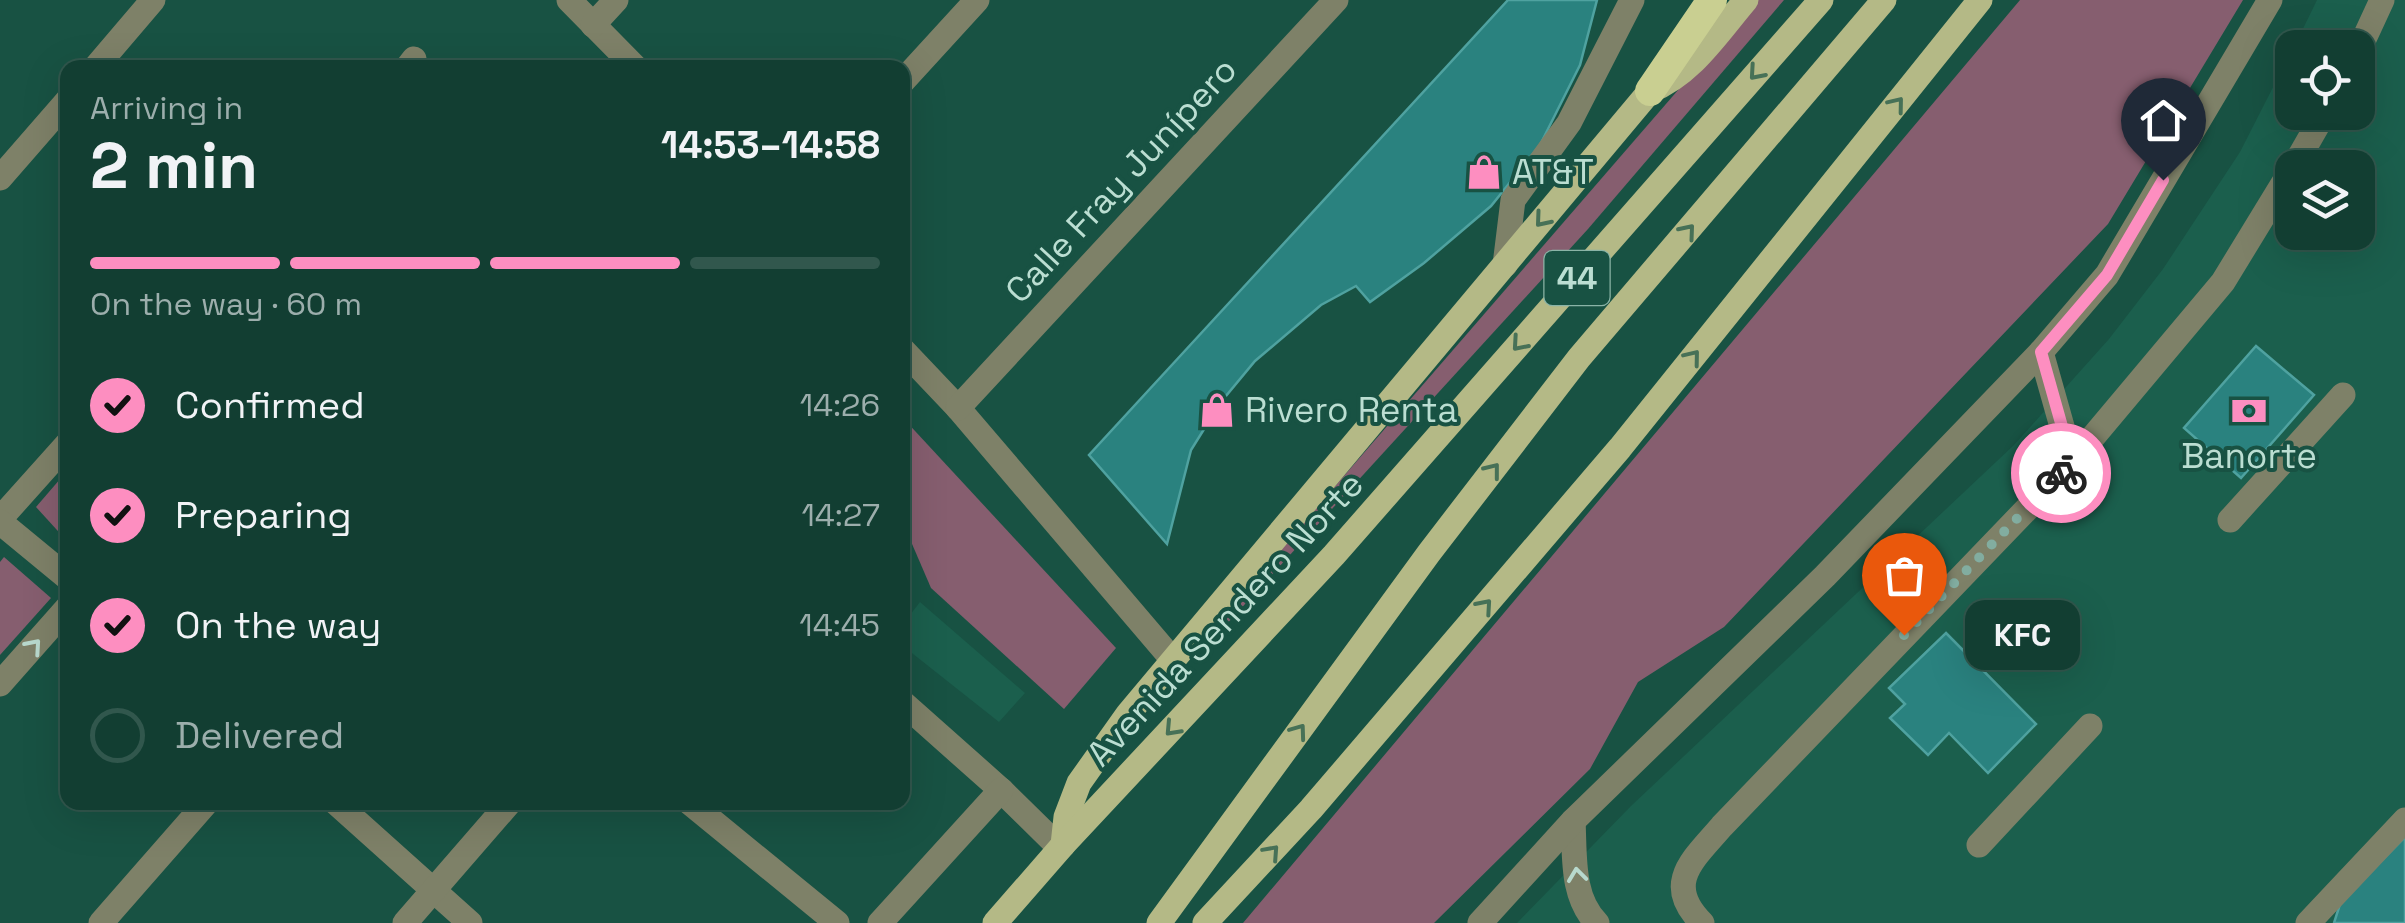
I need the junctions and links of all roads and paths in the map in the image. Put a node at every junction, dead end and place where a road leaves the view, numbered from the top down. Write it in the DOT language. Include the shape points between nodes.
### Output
graph roads {
  1 [pos="153,0"];
  2 [pos="569,0"];
  3 [pos="616,0"];
  4 [pos="977,0"];
  5 [pos="1336,0"];
  6 [pos="1632,0"];
  7 [pos="1712,0"];
  8 [pos="1746,0"];
  9 [pos="1821,0"];
  10 [pos="1884,0"];
  11 [pos="1980,0"];
  12 [pos="2270,0"];
  13 [pos="2382,0"];
  14 [pos="593,25"];
  15 [pos="2368,30"];
  16 [pos="102,60"];
  17 [pos="628,60"];
  18 [pos="910,73"];
  19 [pos="1650,92"];
  20 [pos="60,109"];
  21 [pos="0,178"];
  22 [pos="2275,198"];
  23 [pos="1505,265"];
  24 [pos="2041,352"];
  25 [pos="910,357"];
  26 [pos="2343,395"];
  27 [pos="958,408"];
  28 [pos="60,452"];
  29 [pos="2072,462"];
  30 [pos="2230,520"];
  31 [pos="0,521"];
  32 [pos="60,571"];
  33 [pos="60,617"];
  34 [pos="1172,659"];
  35 [pos="0,684"];
  36 [pos="910,709"];
  37 [pos="2090,726"];
  38 [pos="1001,790"];
  39 [pos="200,810"];
  40 [pos="344,810"];
  41 [pos="503,810"];
  42 [pos="699,810"];
  43 [pos="2405,820"];
  44 [pos="1573,821"];
  45 [pos="1978,845"];
  46 [pos="1062,847"];
  47 [pos="434,890"];
  48 [pos="101,923"];
  49 [pos="405,923"];
  50 [pos="470,923"];
  51 [pos="838,923"];
  52 [pos="880,923"];
  53 [pos="995,923"];
  54 [pos="1159,923"];
  55 [pos="1206,923"];
  56 [pos="1480,923"];
  57 [pos="1597,923"];
  58 [pos="1702,923"];
  59 [pos="2308,923"];
  1 -- 16 [label="street"];
  2 -- 14 [label="street"];
  3 -- 14 [label="street"];
  4 -- 18 [label="street"];
  5 -- 27 [label="street, Calle Fray Junípero"];
  6 -- 23 [label="street" via="1569,124 1513,200"];
  7 -- 19 [label="highway"];
  8 -- 19 [label="main road" via="1694,62"];
  9 -- 46 [label="main road, Avenida Sendero Norte / 44, one-way" via="1334,555"];
  54 -- 10 [label="main road, 44, one-way" via="1579,358"];
  55 -- 11 [label="main road, one-way" via="1620,448"];
  12 -- 24 [label="street" via="2107,275"];
  13 -- 15 [label="street"];
  14 -- 17 [label="street"];
  19 -- 23 [label="main road, one-way"];
  20 -- 21 [label="street"];
  22 -- 29 [label="street" via="2224,282"];
  23 -- 34 [label="main road"];
  24 -- 29 [label="street"];
  24 -- 44 [label="street" via="1826,576"];
  25 -- 27 [label="street"];
  26 -- 30 [label="street"];
  27 -- 34 [label="street"];
  28 -- 31 [label="street"];
  29 -- 58 [label="street" via="1686,868 1682,890"];
  31 -- 32 [label="street"];
  35 -- 33 [label="street, one-way"];
  34 -- 46 [label="main road" via="1079,783"];
  36 -- 38 [label="street"];
  37 -- 45 [label="street"];
  38 -- 46 [label="street"];
  38 -- 52 [label="street"];
  39 -- 48 [label="street"];
  40 -- 47 [label="street"];
  41 -- 47 [label="street"];
  42 -- 51 [label="street"];
  43 -- 59 [label="street"];
  44 -- 56 [label="street"];
  57 -- 44 [label="street, one-way" via="1583,910"];
  46 -- 53 [label="main road, Avenida Sendero Norte / 44"];
  47 -- 49 [label="street"];
  47 -- 50 [label="street"];
}
